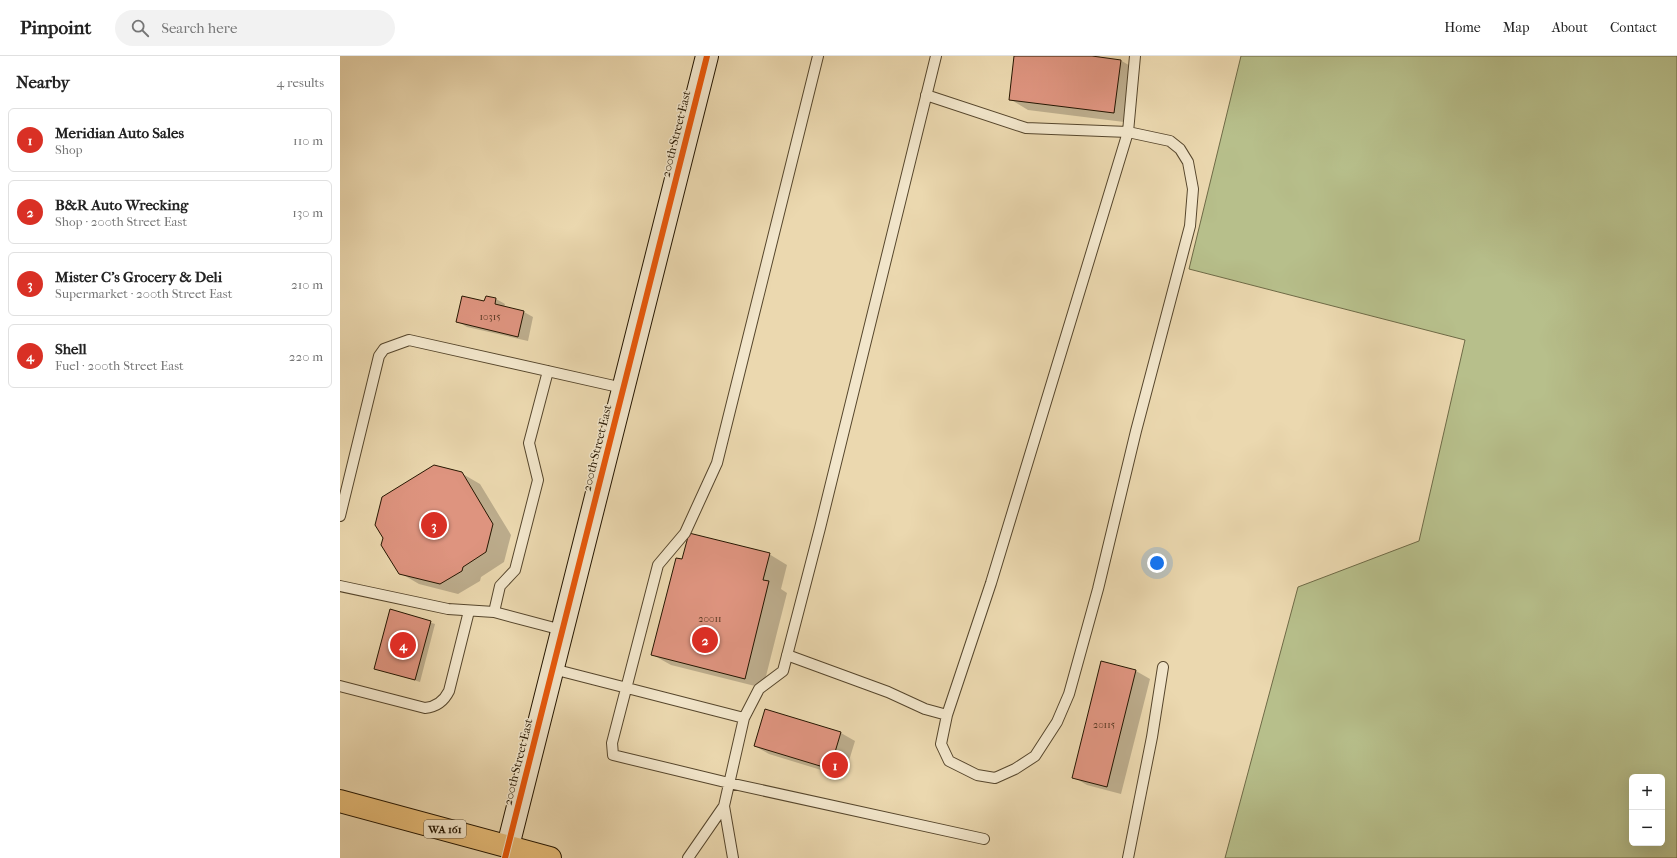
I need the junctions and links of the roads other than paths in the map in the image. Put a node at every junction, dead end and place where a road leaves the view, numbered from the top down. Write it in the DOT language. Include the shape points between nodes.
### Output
graph roads {
  1 [pos="707,56"];
  2 [pos="818,56"];
  3 [pos="936,56"];
  4 [pos="1135,56"];
  5 [pos="926,95"];
  6 [pos="1128,132"];
  7 [pos="548,372"];
  8 [pos="623,388"];
  9 [pos="340,516"];
  10 [pos="340,586"];
  11 [pos="469,610"];
  12 [pos="494,612"];
  13 [pos="562,630"];
  14 [pos="787,655"];
  15 [pos="1163,667"];
  16 [pos="553,669"];
  17 [pos="340,686"];
  18 [pos="626,688"];
  19 [pos="947,715"];
  20 [pos="744,718"];
  21 [pos="729,783"];
  22 [pos="340,801"];
  23 [pos="724,806"];
  24 [pos="984,839"];
  25 [pos="508,846"];
  26 [pos="550,858"];
  27 [pos="688,858"];
  28 [pos="734,858"];
  29 [pos="1128,858"];
  1 -- 8 [label="street, 200th Street East"];
  2 -- 18 [label="lane" via="717,463 685,533 658,565"];
  3 -- 5 [label="lane"];
  4 -- 6 [label="lane"];
  5 -- 6 [label="lane" via="1026,128"];
  5 -- 14 [label="lane"];
  6 -- 19 [label="lane" via="993,575"];
  6 -- 19 [label="lane" via="1170,141 1180,149 1188,162 1193,189 1190,226 1069,694 1057,722 1035,756 995,778 977,775 949,761 941,744"];
  7 -- 8 [label="lane"];
  7 -- 9 [label="lane" via="409,340 384,349 378,356"];
  7 -- 12 [label="lane" via="529,443 538,480 514,570 500,586"];
  8 -- 13 [label="street, 200th Street East"];
  10 -- 11 [label="lane" via="448,609"];
  11 -- 12 [label="lane"];
  11 -- 17 [label="lane" via="448,691 445,698 432,707 425,708"];
  12 -- 13 [label="lane"];
  13 -- 16 [label="street, 200th Street East"];
  14 -- 19 [label="lane" via="888,692 925,709"];
  14 -- 20 [label="lane" via="783,671 759,689"];
  15 -- 29 [label="lane"];
  16 -- 18 [label="lane"];
  16 -- 25 [label="street, 200th Street East"];
  18 -- 20 [label="lane"];
  18 -- 21 [label="lane" via="612,743 613,755"];
  20 -- 21 [label="lane"];
  21 -- 23 [label="lane"];
  21 -- 24 [label="lane"];
  22 -- 25 [label="main road, WA 161"];
  23 -- 27 [label="lane"];
  23 -- 28 [label="lane"];
  25 -- 26 [label="main road, WA 161"];
}
